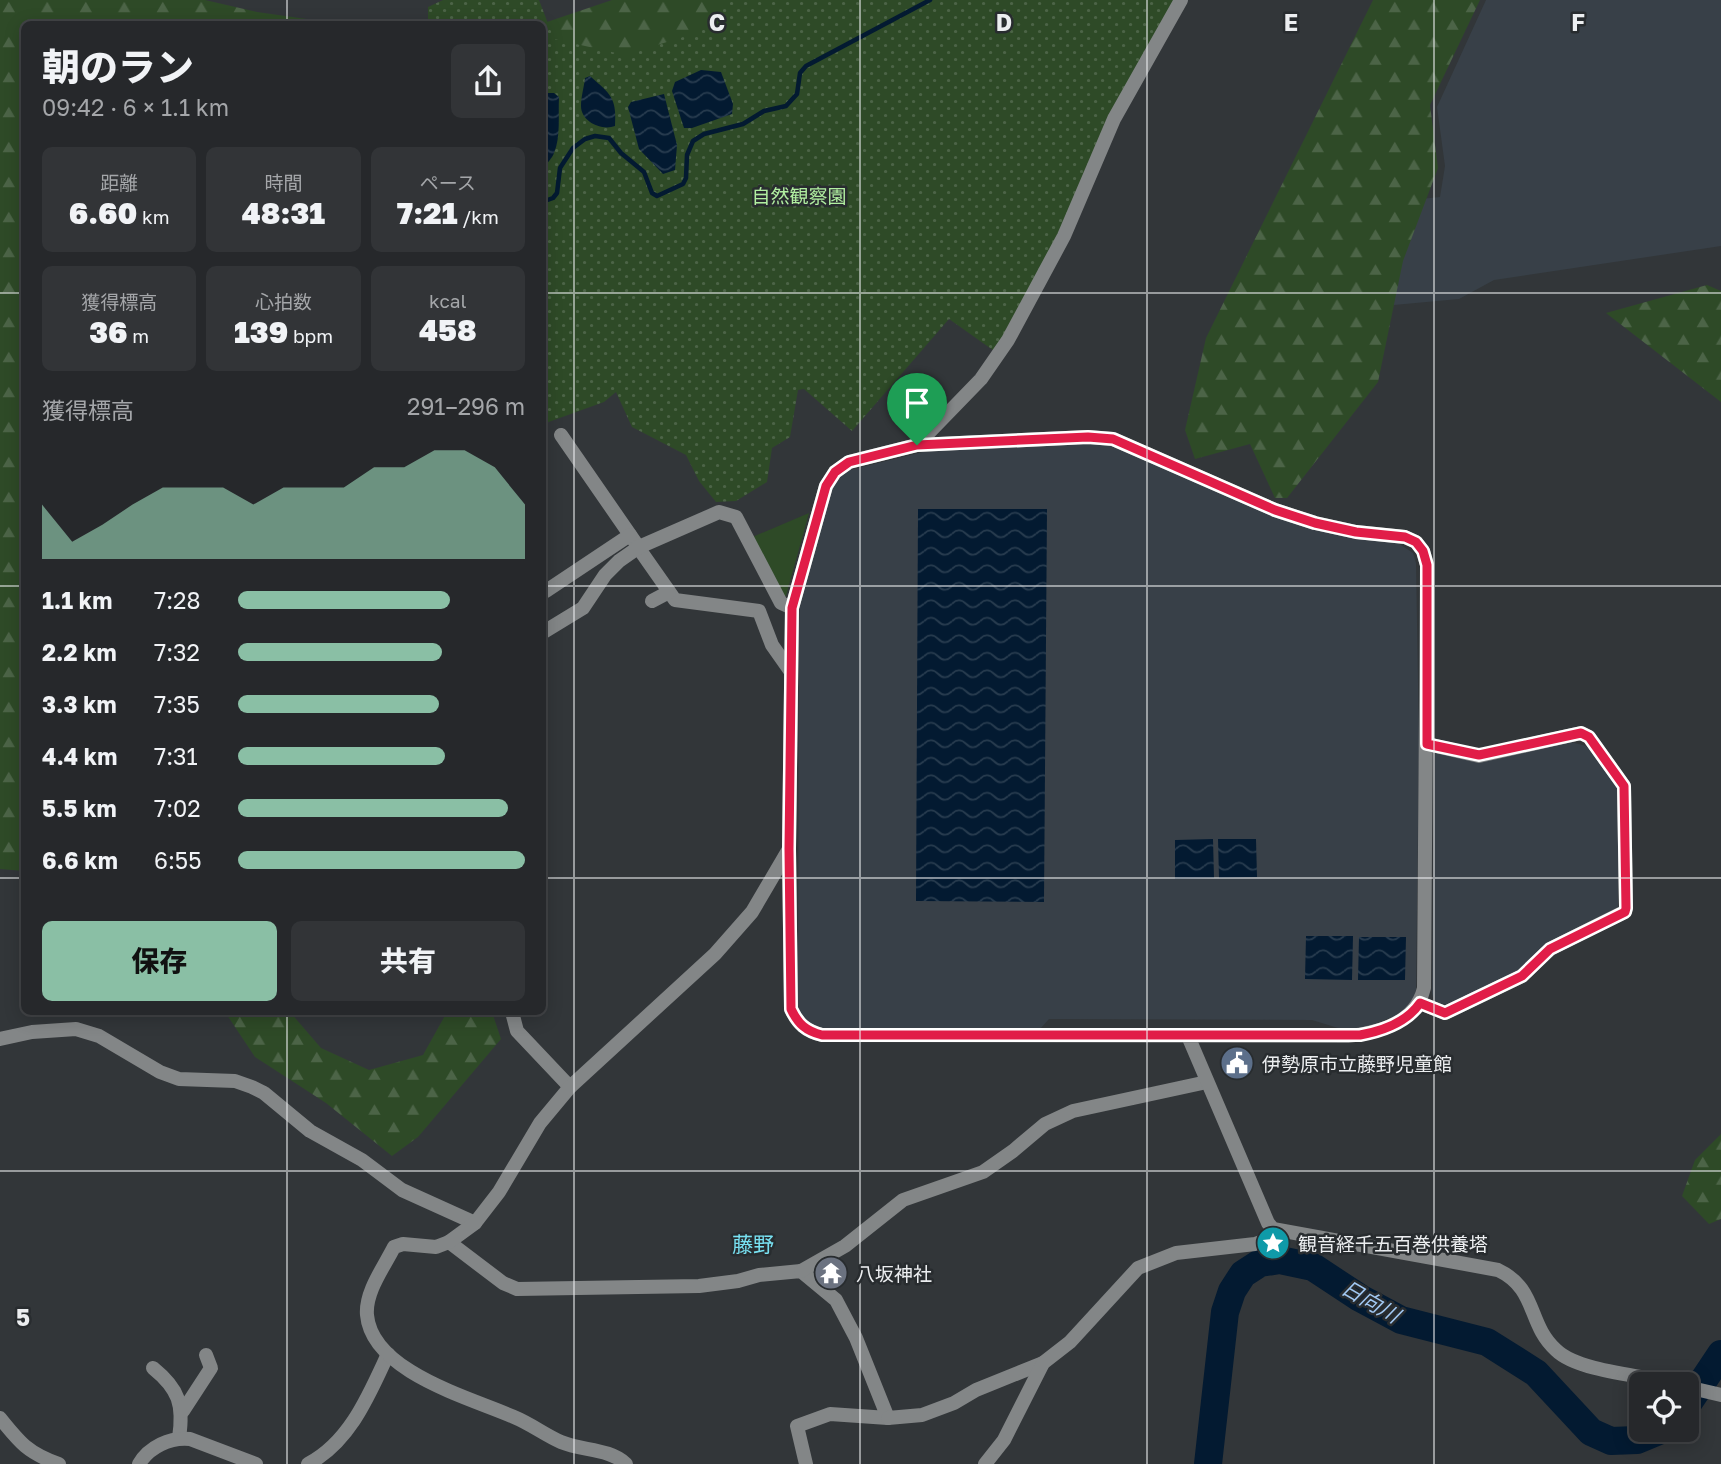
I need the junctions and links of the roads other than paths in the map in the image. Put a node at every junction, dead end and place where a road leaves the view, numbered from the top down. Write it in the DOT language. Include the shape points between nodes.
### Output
graph roads {
  1 [pos="1181,0"];
  2 [pos="561,435"];
  3 [pos="917,445"];
  4 [pos="636,543"];
  5 [pos="546,591"];
  6 [pos="669,592"];
  7 [pos="652,601"];
  8 [pos="792,608"];
  9 [pos="546,631"];
  10 [pos="791,672"];
  11 [pos="1427,744"];
  12 [pos="789,849"];
  13 [pos="1420,1003"];
  14 [pos="513,1015"];
  15 [pos="1188,1036"];
  16 [pos="0,1039"];
  17 [pos="1207,1082"];
  18 [pos="570,1087"];
  19 [pos="475,1223"];
  20 [pos="1273,1229"];
  21 [pos="449,1242"];
  22 [pos="802,1271"];
  23 [pos="388,1354"];
  24 [pos="206,1356"];
  25 [pos="1043,1363"];
  26 [pos="153,1368"];
  27 [pos="1629,1374"];
  28 [pos="1699,1390"];
  29 [pos="1721,1395"];
  30 [pos="183,1411"];
  31 [pos="0,1418"];
  32 [pos="888,1418"];
  33 [pos="179,1438"];
  34 [pos="990,1461"];
  35 [pos="60,1464"];
  36 [pos="139,1464"];
  37 [pos="256,1464"];
  38 [pos="309,1464"];
  39 [pos="626,1464"];
  40 [pos="806,1464"];
  1 -- 3 [label="street" via="1114,119 1064,236 1008,340 981,379"];
  2 -- 4 [label="street"];
  3 -- 8 [label="street" via="849,462 835,472 826,486"];
  3 -- 11 [label="street" via="1113,439 1275,510 1315,523 1416,542 1427,565"];
  4 -- 5 [label="street"];
  4 -- 6 [label="street"];
  6 -- 7 [label="street"];
  6 -- 10 [label="street" via="675,600 759,611 772,645"];
  8 -- 9 [label="street" via="781,603 736,517 719,512 639,547 605,575 583,608"];
  8 -- 10 [label="street"];
  10 -- 12 [label="street"];
  11 -- 13 [label="street" via="1424,988"];
  11 -- 13 [label="street" via="1479,755 1581,733 1589,737 1624,786 1626,908 1550,949 1522,976 1445,1013"];
  12 -- 15 [label="street" via="791,1009 808,1031 822,1035"];
  12 -- 18 [label="street" via="752,912 715,954"];
  13 -- 15 [label="street" via="1405,1018 1360,1035"];
  14 -- 18 [label="street" via="517,1031"];
  15 -- 17 [label="street"];
  16 -- 19 [label="street" via="32,1031 76,1029 99,1036 180,1079 235,1081 252,1087 402,1190"];
  17 -- 20 [label="street"];
  17 -- 22 [label="street" via="1073,1111 1045,1124 984,1172 903,1200 845,1246"];
  18 -- 19 [label="street" via="540,1123"];
  19 -- 21 [label="street"];
  20 -- 25 [label="street" via="1266,1240 1255,1244 1176,1253 1138,1268 1070,1342"];
  20 -- 27 [label="street" via="1497,1270 1524,1290 1542,1332 1557,1352 1579,1364"];
  21 -- 22 [label="street" via="517,1289 699,1286"];
  21 -- 23 [label="street" via="436,1247 394,1247 367,1300 373,1334"];
  22 -- 32 [label="street" via="836,1300"];
  23 -- 38 [label="street" via="363,1407 335,1445"];
  23 -- 39 [label="street" via="450,1392 563,1443 618,1456"];
  24 -- 30 [label="street" via="211,1368"];
  25 -- 32 [label="street" via="922,1415"];
  25 -- 34 [label="street"];
  26 -- 30 [label="street" via="168,1380"];
  28 -- 29 [label="street"];
  30 -- 33 [label="street"];
  31 -- 35 [label="street" via="24,1447"];
  32 -- 40 [label="street" via="830,1414 797,1426"];
  33 -- 36 [label="street" via="161,1444"];
  33 -- 37 [label="street"];
}
